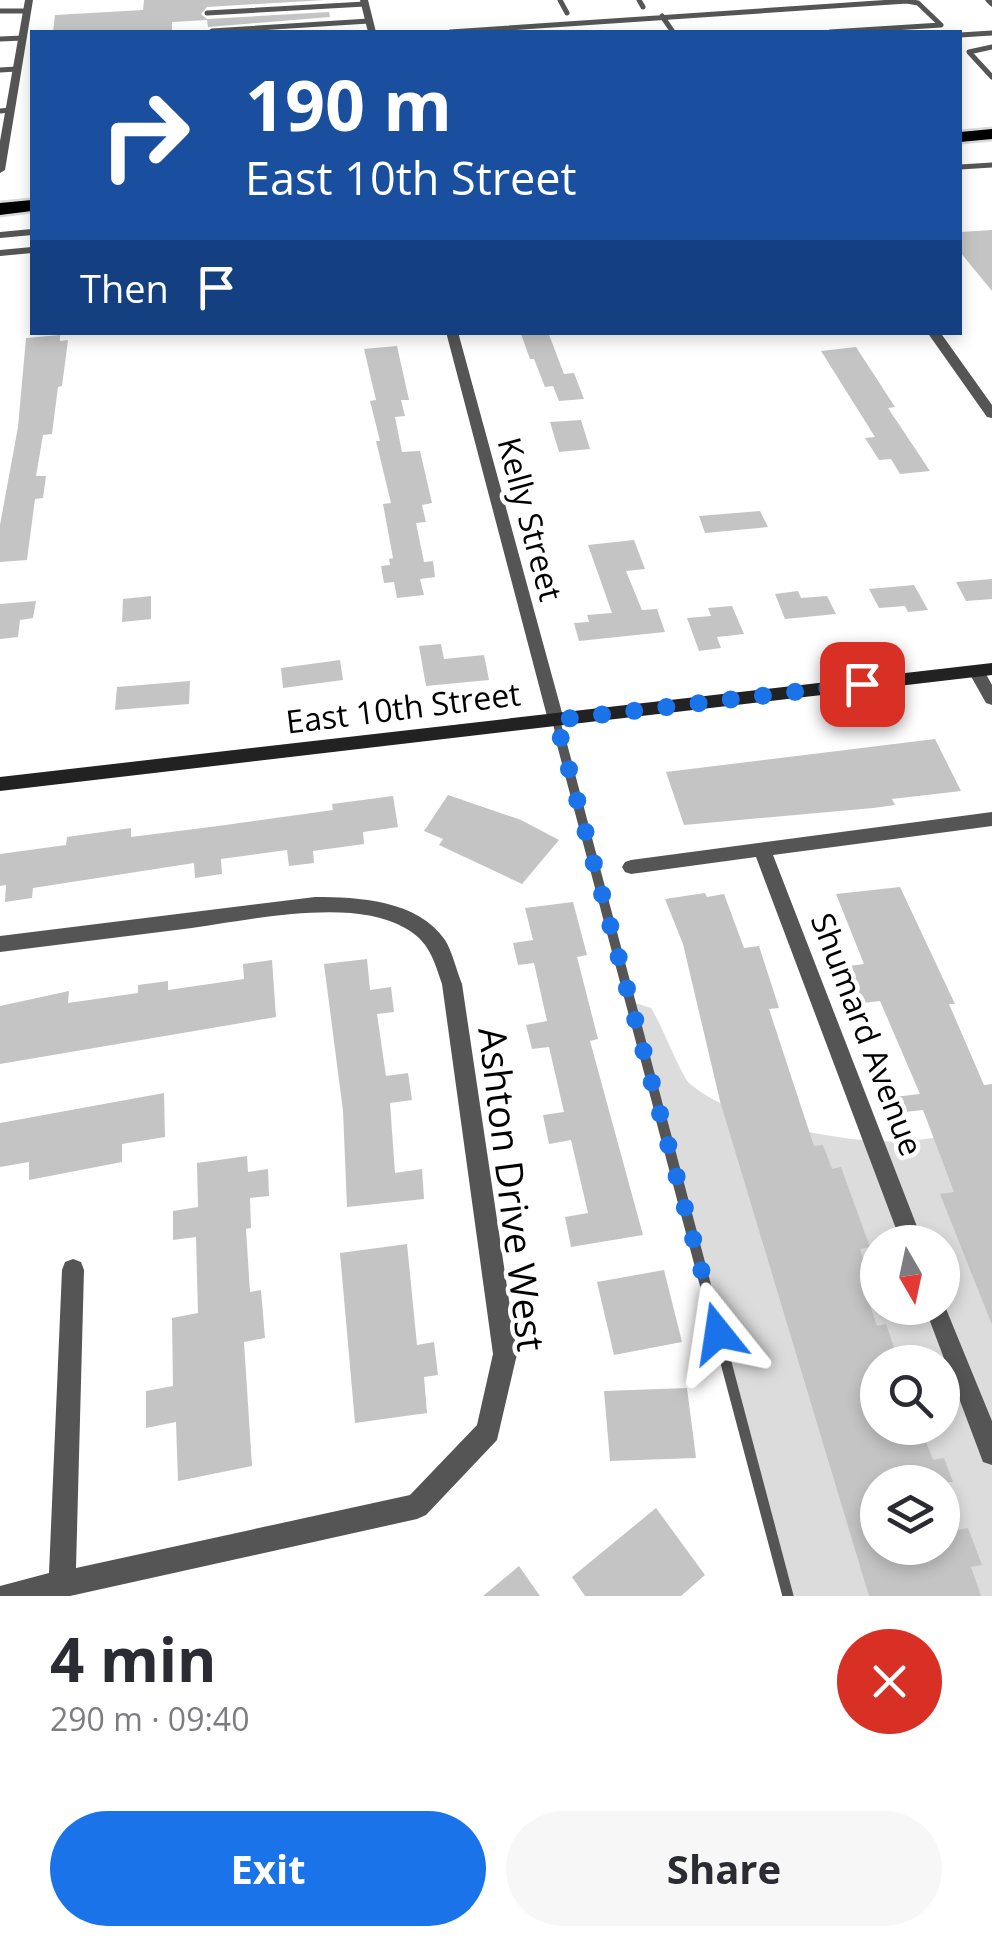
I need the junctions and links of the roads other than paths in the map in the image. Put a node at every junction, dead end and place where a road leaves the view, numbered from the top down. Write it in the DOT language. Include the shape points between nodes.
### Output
graph roads {
  1 [pos="560,0"];
  2 [pos="639,0"];
  3 [pos="365,2"];
  4 [pos="28,6"];
  5 [pos="644,7"];
  6 [pos="0,11"];
  7 [pos="207,13"];
  8 [pos="567,13"];
  9 [pos="662,16"];
  10 [pos="369,21"];
  11 [pos="941,25"];
  12 [pos="228,30"];
  13 [pos="371,30"];
  14 [pos="476,30"];
  15 [pos="672,30"];
  16 [pos="862,30"];
  17 [pos="947,30"];
  18 [pos="992,33"];
  19 [pos="962,34"];
  20 [pos="0,38"];
  21 [pos="22,38"];
  22 [pos="992,51"];
  23 [pos="980,64"];
  24 [pos="17,69"];
  25 [pos="0,70"];
  26 [pos="992,77"];
  27 [pos="5,111"];
  28 [pos="992,118"];
  29 [pos="962,120"];
  30 [pos="992,134"];
  31 [pos="962,137"];
  32 [pos="992,165"];
  33 [pos="962,167"];
  34 [pos="0,170"];
  35 [pos="30,188"];
  36 [pos="0,190"];
  37 [pos="30,206"];
  38 [pos="0,209"];
  39 [pos="30,232"];
  40 [pos="0,234"];
  41 [pos="30,250"];
  42 [pos="0,252"];
  43 [pos="453,335"];
  44 [pos="935,335"];
  45 [pos="992,414"];
  46 [pos="984,670"];
  47 [pos="992,699"];
  48 [pos="556,720"];
  49 [pos="0,784"];
  50 [pos="992,819"];
  51 [pos="762,850"];
  52 [pos="630,867"];
  53 [pos="0,944"];
  54 [pos="905,1225"];
  55 [pos="74,1270"];
  56 [pos="943,1325"];
  57 [pos="992,1453"];
  58 [pos="62,1586"];
  59 [pos="7,1596"];
  60 [pos="788,1596"];
  1 -- 8 [label="lane"];
  2 -- 5 [label="lane"];
  3 -- 7 [label="lane"];
  3 -- 10 [label="street"];
  4 -- 6 [label="lane"];
  4 -- 21 [label="street"];
  9 -- 11 [label="lane" via="907,1"];
  9 -- 14 [label="lane"];
  9 -- 15 [label="lane"];
  10 -- 12 [label="lane"];
  10 -- 13 [label="street"];
  11 -- 16 [label="lane"];
  11 -- 17 [label="lane"];
  18 -- 19 [label="lane"];
  20 -- 21 [label="lane"];
  21 -- 24 [label="street"];
  22 -- 23 [label="lane"];
  22 -- 23 [label="lane" via="968,52"];
  23 -- 26 [label="lane"];
  24 -- 25 [label="lane"];
  24 -- 27 [label="street"];
  27 -- 34 [label="street"];
  28 -- 29 [label="highway"];
  30 -- 31 [label="highway"];
  32 -- 33 [label="lane"];
  35 -- 36 [label="highway"];
  37 -- 38 [label="highway"];
  39 -- 40 [label="lane"];
  41 -- 42 [label="lane"];
  43 -- 48 [label="street, Kelly Street"];
  44 -- 45 [label="street"];
  46 -- 47 [label="street"];
  46 -- 48 [label="street, East 10th Street"];
  48 -- 49 [label="street, East 10th Street"];
  48 -- 60 [label="lane"];
  50 -- 51 [label="street"];
  51 -- 52 [label="street"];
  51 -- 54 [label="street, Shumard Avenue"];
  53 -- 58 [label="street, Ashton Drive West" via="314,905 360,904 408,920 437,945 452,984 505,1354 488,1430 417,1506"];
  55 -- 58 [label="street"];
  56 -- 57 [label="street"];
  58 -- 59 [label="street, Ashton Drive West"];
}
